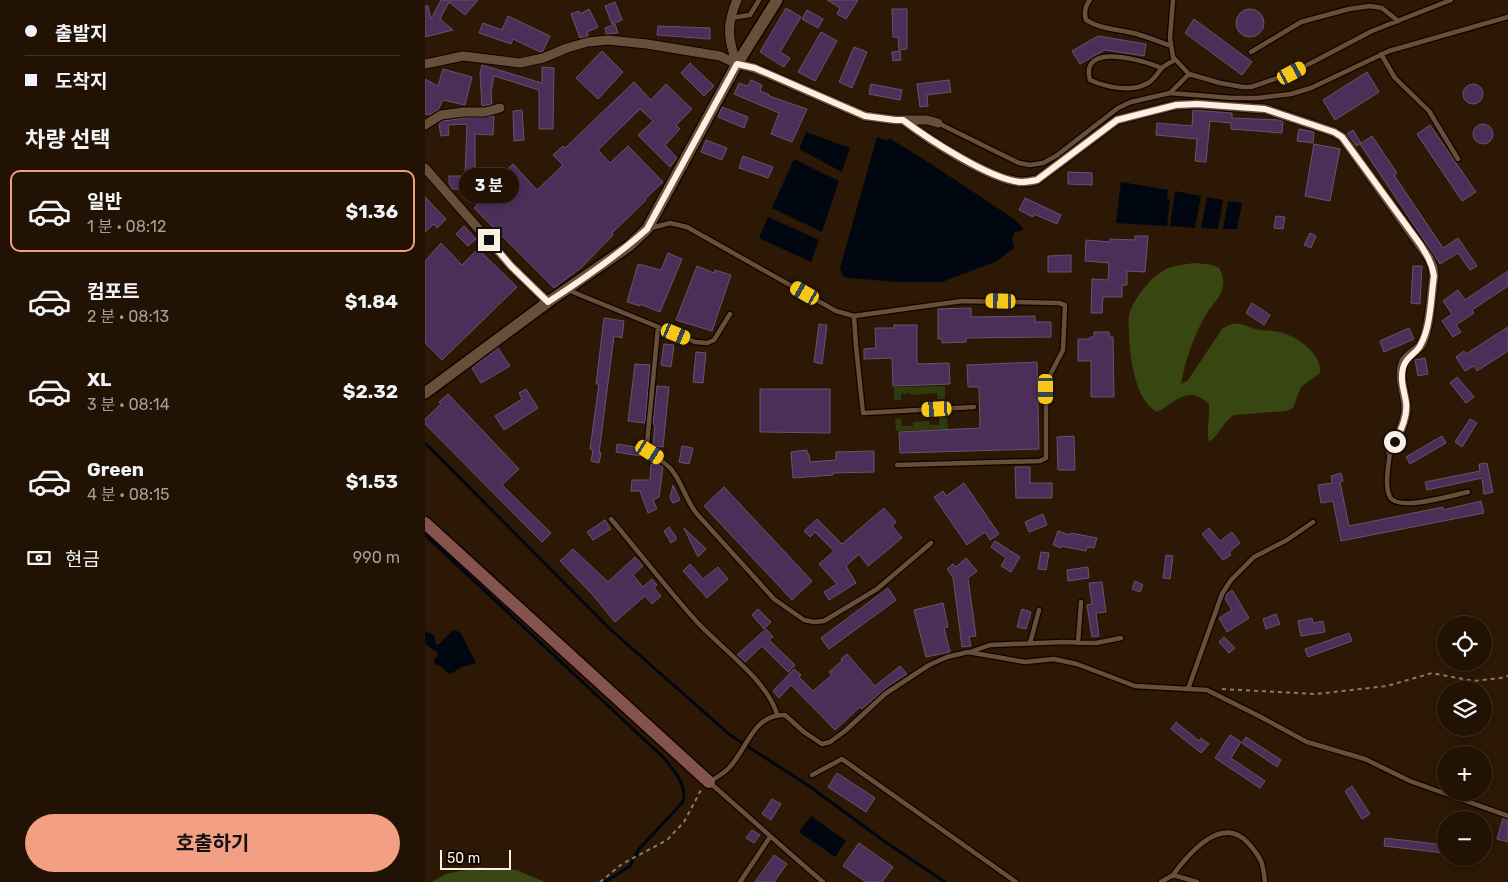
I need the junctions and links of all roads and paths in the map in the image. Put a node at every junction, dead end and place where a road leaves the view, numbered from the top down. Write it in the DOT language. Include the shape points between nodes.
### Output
graph roads {
  1 [pos="737,0"];
  2 [pos="759,0"];
  3 [pos="777,0"];
  4 [pos="1090,0"];
  5 [pos="1173,0"];
  6 [pos="1451,0"];
  7 [pos="1508,16"];
  8 [pos="731,18"];
  9 [pos="1398,21"];
  10 [pos="1171,46"];
  11 [pos="1251,52"];
  12 [pos="1381,54"];
  13 [pos="1175,60"];
  14 [pos="425,64"];
  15 [pos="737,64"];
  16 [pos="1161,68"];
  17 [pos="1189,74"];
  18 [pos="1170,93"];
  19 [pos="500,108"];
  20 [pos="903,120"];
  21 [pos="938,123"];
  22 [pos="425,125"];
  23 [pos="1458,159"];
  24 [pos="425,168"];
  25 [pos="647,229"];
  26 [pos="567,290"];
  27 [pos="548,302"];
  28 [pos="730,314"];
  29 [pos="855,316"];
  30 [pos="658,327"];
  31 [pos="425,393"];
  32 [pos="974,407"];
  33 [pos="1390,450"];
  34 [pos="897,465"];
  35 [pos="1468,492"];
  36 [pos="611,519"];
  37 [pos="1313,522"];
  38 [pos="425,523"];
  39 [pos="931,543"];
  40 [pos="1081,602"];
  41 [pos="1039,610"];
  42 [pos="1121,638"];
  43 [pos="1078,642"];
  44 [pos="1030,643"];
  45 [pos="968,652"];
  46 [pos="1508,676"];
  47 [pos="1188,689"];
  48 [pos="1207,690"];
  49 [pos="777,714"];
  50 [pos="813,775"];
  51 [pos="709,782"];
  52 [pos="1508,816"];
  53 [pos="770,837"];
  54 [pos="1173,875"];
  55 [pos="600,882"];
  56 [pos="740,882"];
  57 [pos="823,882"];
  58 [pos="1016,882"];
  59 [pos="1161,882"];
  60 [pos="1197,882"];
  61 [pos="1265,882"];
  1 -- 8 [label="street"];
  2 -- 8 [label="lane" via="750,15"];
  3 -- 15 [label="street"];
  4 -- 10 [label="lane" via="1085,15 1091,24 1136,33"];
  5 -- 10 [label="lane"];
  6 -- 9 [label="lane"];
  7 -- 12 [label="lane"];
  8 -- 15 [label="street" via="729,43"];
  9 -- 11 [label="lane" via="1381,8 1349,9 1301,22"];
  9 -- 17 [label="lane" via="1292,73 1251,87"];
  10 -- 13 [label="lane"];
  12 -- 18 [label="lane" via="1311,88 1291,94 1232,98"];
  12 -- 23 [label="lane" via="1395,78 1429,111"];
  13 -- 16 [label="lane"];
  13 -- 17 [label="lane"];
  14 -- 15 [label="street" via="463,56 520,63 588,42 608,40 720,56"];
  15 -- 20 [label="street" via="755,68 865,116"];
  15 -- 25 [label="street"];
  16 -- 16 [label="lane" via="1136,59 1106,57 1096,60 1089,73 1090,80 1098,83 1134,88 1148,83"];
  17 -- 18 [label="lane"];
  18 -- 21 [label="lane" via="1118,108 1055,156 1043,163 1030,165 1019,163"];
  19 -- 22 [label="street" via="441,115"];
  20 -- 21 [label="street"];
  20 -- 33 [label="street" via="923,136 970,162 1004,179 1022,182 1037,180 1117,120 1176,105 1265,109 1342,137 1420,244 1433,267 1425,336 1421,346 1404,361 1401,374 1405,413 1402,428"];
  24 -- 27 [label="street" via="511,266"];
  25 -- 26 [label="street" via="629,246"];
  25 -- 29 [label="lane" via="670,224 687,227 837,311"];
  26 -- 27 [label="street"];
  26 -- 30 [label="lane"];
  27 -- 31 [label="street"];
  28 -- 30 [label="lane" via="714,340 707,343 695,342"];
  29 -- 32 [label="lane" via="863,413"];
  29 -- 34 [label="lane" via="962,301 1059,302 1065,306 1063,350 1046,389 1046,458 1040,461"];
  30 -- 39 [label="lane" via="647,444 650,452 672,470 689,504 774,599 804,620 824,621 877,589"];
  33 -- 35 [label="lane" via="1388,486 1390,497 1396,502 1412,503"];
  36 -- 49 [label="lane" via="692,617 757,681 774,704"];
  37 -- 47 [label="lane" via="1254,557 1231,580 1222,594"];
  38 -- 51 [label="main road"];
  40 -- 43 [label="lane"];
  41 -- 44 [label="lane"];
  42 -- 43 [label="lane" via="1096,643"];
  43 -- 44 [label="lane"];
  44 -- 45 [label="lane" via="990,645"];
  45 -- 47 [label="lane" via="1025,662 1054,659 1077,664 1135,686"];
  45 -- 49 [label="lane" via="947,657 922,669 885,694 830,742 821,744 785,715"];
  46 -- 48 [label="path" via="1473,681 1432,674 1387,686 1316,694"];
  47 -- 48 [label="lane"];
  48 -- 52 [label="lane" via="1307,742 1365,759 1410,781"];
  49 -- 51 [label="lane" via="758,724 729,768"];
  50 -- 58 [label="lane" via="842,759"];
  51 -- 53 [label="lane"];
  51 -- 55 [label="path" via="700,790 684,822 667,840 622,864"];
  53 -- 56 [label="lane"];
  53 -- 57 [label="lane"];
  54 -- 59 [label="lane"];
  54 -- 60 [label="lane"];
  54 -- 61 [label="lane" via="1202,843 1216,834 1229,832 1247,841 1257,853 1264,866"];
}
